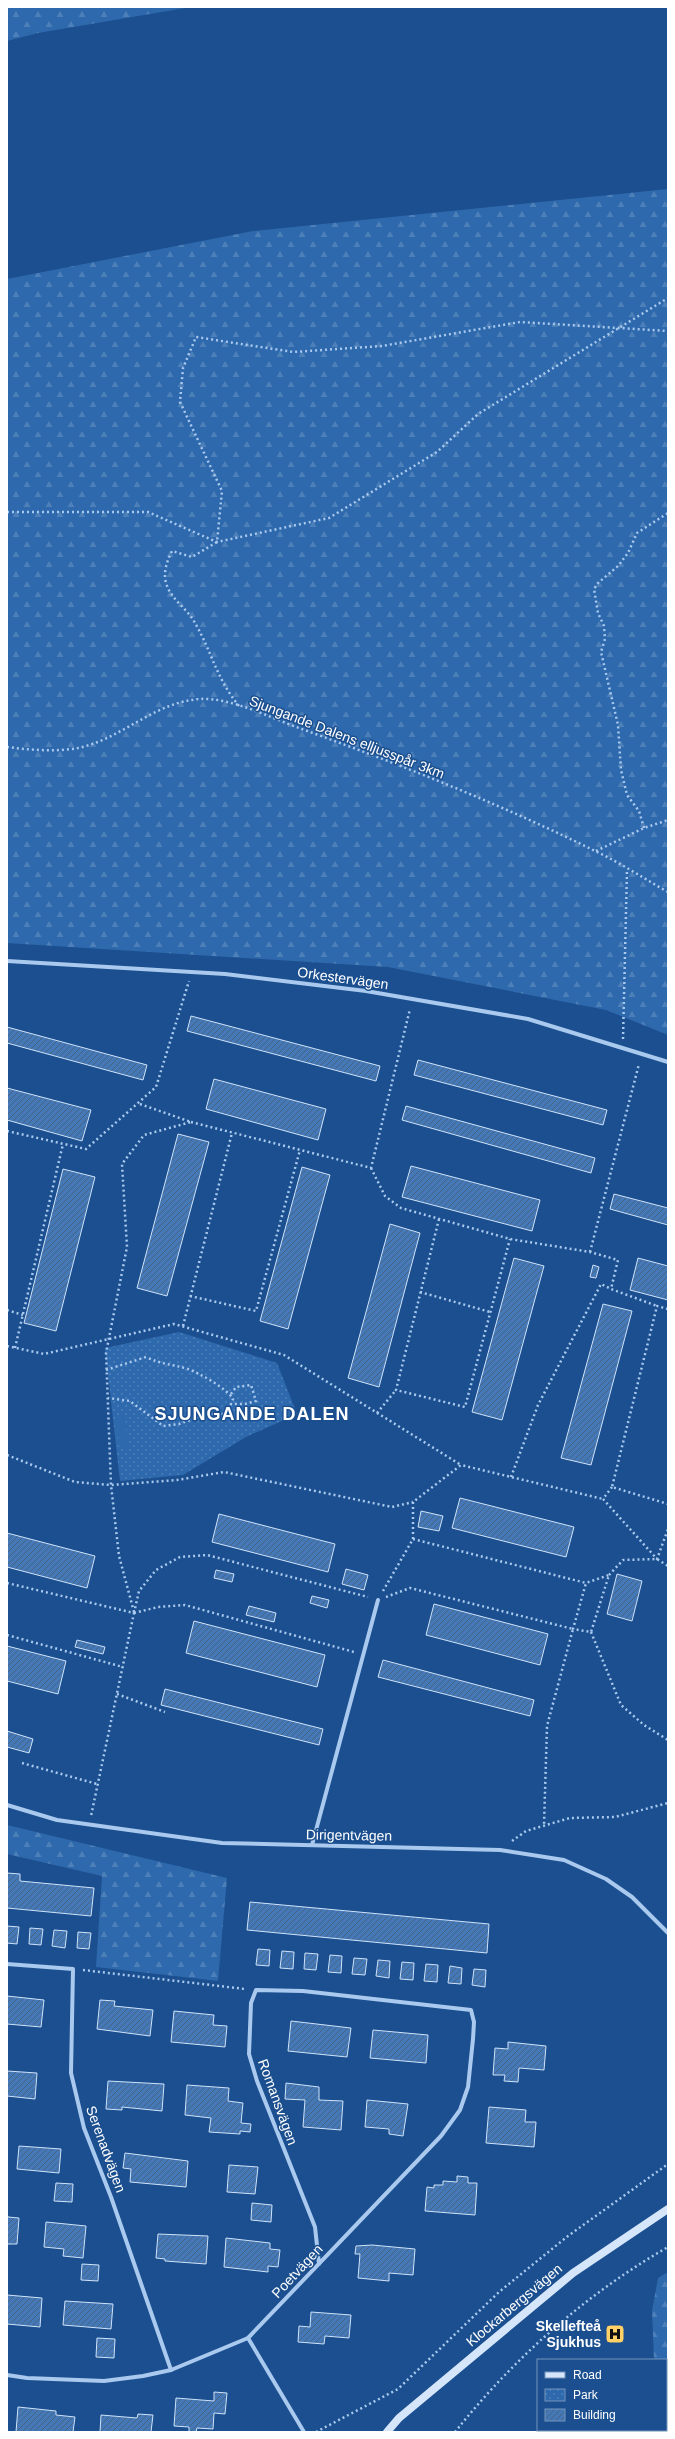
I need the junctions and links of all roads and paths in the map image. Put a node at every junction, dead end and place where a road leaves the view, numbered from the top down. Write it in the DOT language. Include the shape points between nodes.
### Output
graph roads {
  1 [pos="668,298"];
  2 [pos="620,327"];
  3 [pos="668,331"];
  4 [pos="7,512"];
  5 [pos="668,513"];
  6 [pos="217,542"];
  7 [pos="239,706"];
  8 [pos="7,748"];
  9 [pos="668,820"];
  10 [pos="644,828"];
  11 [pos="595,851"];
  12 [pos="627,869"];
  13 [pos="668,892"];
  14 [pos="7,960"];
  15 [pos="192,971"];
  16 [pos="412,999"];
  17 [pos="623,1048"];
  18 [pos="641,1053"];
  19 [pos="668,1062"];
  20 [pos="137,1103"];
  21 [pos="191,1122"];
  22 [pos="7,1131"];
  23 [pos="232,1133"];
  24 [pos="63,1144"];
  25 [pos="300,1150"];
  26 [pos="371,1168"];
  27 [pos="438,1219"];
  28 [pos="510,1239"];
  29 [pos="590,1252"];
  30 [pos="611,1289"];
  31 [pos="420,1292"];
  32 [pos="190,1296"];
  33 [pos="657,1306"];
  34 [pos="668,1309"];
  35 [pos="7,1310"];
  36 [pos="490,1312"];
  37 [pos="23,1315"];
  38 [pos="183,1326"];
  39 [pos="110,1338"];
  40 [pos="7,1346"];
  41 [pos="15,1348"];
  42 [pos="106,1370"];
  43 [pos="396,1390"];
  44 [pos="231,1394"];
  45 [pos="108,1398"];
  46 [pos="231,1404"];
  47 [pos="377,1413"];
  48 [pos="7,1454"];
  49 [pos="461,1465"];
  50 [pos="511,1477"];
  51 [pos="111,1485"];
  52 [pos="612,1487"];
  53 [pos="603,1499"];
  54 [pos="413,1502"];
  55 [pos="668,1504"];
  56 [pos="668,1529"];
  57 [pos="413,1539"];
  58 [pos="657,1559"];
  59 [pos="668,1566"];
  60 [pos="609,1575"];
  61 [pos="7,1583"];
  62 [pos="586,1583"];
  63 [pos="378,1600"];
  64 [pos="134,1613"];
  65 [pos="573,1629"];
  66 [pos="591,1632"];
  67 [pos="7,1635"];
  68 [pos="362,1655"];
  69 [pos="123,1667"];
  70 [pos="117,1694"];
  71 [pos="165,1712"];
  72 [pos="668,1740"];
  73 [pos="22,1763"];
  74 [pos="97,1784"];
  75 [pos="668,1803"];
  76 [pos="7,1805"];
  77 [pos="90,1824"];
  78 [pos="544,1825"];
  79 [pos="312,1845"];
  80 [pos="500,1850"];
  81 [pos="668,1933"];
  82 [pos="7,1964"];
  83 [pos="73,1969"];
  84 [pos="256,1990"];
  85 [pos="668,2164"];
  86 [pos="668,2209"];
  87 [pos="668,2247"];
  88 [pos="319,2264"];
  89 [pos="248,2338"];
  90 [pos="171,2370"];
  91 [pos="7,2375"];
  92 [pos="304,2432"];
  93 [pos="316,2432"];
  94 [pos="387,2432"];
  95 [pos="455,2432"];
  1 -- 2 [label="path"];
  2 -- 3 [label="path"];
  2 -- 6 [label="path" via="478,414 437,452 329,518"];
  2 -- 6 [label="path" via="520,322 382,346 293,352 196,337 183,368 180,402 222,491"];
  4 -- 6 [label="path" via="148,512"];
  5 -- 10 [label="path" via="637,533 628,553 594,589 598,613 604,626 605,639 601,652 618,725 621,770 627,795 639,811"];
  6 -- 7 [label="path" via="192,557 172,551 166,563 166,583 179,605 195,621 224,688"];
  7 -- 8 [label="path, Sjungande Dalens elljusspår 3km" via="202,698 176,702 144,716 110,736 78,748"];
  7 -- 11 [label="path, Sjungande Dalens elljusspår 3km" via="502,807"];
  9 -- 10 [label="path"];
  10 -- 11 [label="path"];
  11 -- 12 [label="path, Sjungande Dalens elljusspår 3km"];
  12 -- 13 [label="path, Sjungande Dalens elljusspår 3km"];
  12 -- 17 [label="path"];
  14 -- 15 [label="street, Orkestervägen"];
  15 -- 16 [label="street, Orkestervägen" via="358,990"];
  15 -- 20 [label="path" via="156,1087"];
  16 -- 17 [label="street, Orkestervägen" via="528,1019"];
  16 -- 26 [label="path"];
  17 -- 18 [label="street, Orkestervägen"];
  18 -- 19 [label="street, Orkestervägen"];
  18 -- 29 [label="path"];
  20 -- 21 [label="path"];
  20 -- 24 [label="path" via="86,1149"];
  21 -- 23 [label="path"];
  21 -- 39 [label="path" via="144,1135 122,1164 127,1247"];
  22 -- 24 [label="path"];
  23 -- 25 [label="path"];
  23 -- 32 [label="path"];
  24 -- 37 [label="path"];
  25 -- 26 [label="path"];
  25 -- 32 [label="path" via="256,1311"];
  26 -- 27 [label="path" via="385,1196 401,1208"];
  27 -- 28 [label="path"];
  27 -- 31 [label="path"];
  28 -- 29 [label="path"];
  28 -- 36 [label="path"];
  29 -- 30 [label="path" via="618,1260"];
  30 -- 33 [label="path"];
  30 -- 50 [label="path" via="600,1284 538,1405"];
  31 -- 36 [label="path"];
  31 -- 43 [label="path"];
  32 -- 38 [label="path"];
  33 -- 34 [label="path"];
  33 -- 52 [label="path"];
  35 -- 37 [label="path"];
  36 -- 43 [label="path" via="465,1407"];
  37 -- 41 [label="path"];
  38 -- 39 [label="path" via="174,1324"];
  38 -- 47 [label="path" via="284,1355"];
  39 -- 41 [label="path" via="44,1354"];
  39 -- 42 [label="path" via="106,1353"];
  40 -- 41 [label="path"];
  42 -- 44 [label="path" via="146,1357 164,1365 195,1372"];
  42 -- 45 [label="path"];
  43 -- 47 [label="path"];
  44 -- 46 [label="path"];
  44 -- 46 [label="path" via="236,1387 251,1385 256,1401"];
  45 -- 46 [label="path" via="130,1401 163,1426 179,1424 206,1414 227,1414"];
  45 -- 51 [label="path"];
  47 -- 49 [label="path"];
  48 -- 51 [label="path" via="75,1482"];
  49 -- 50 [label="path"];
  49 -- 54 [label="path"];
  50 -- 53 [label="path"];
  51 -- 54 [label="path" via="177,1480 224,1472 392,1507"];
  51 -- 64 [label="path" via="119,1556"];
  52 -- 53 [label="path"];
  52 -- 55 [label="path"];
  53 -- 58 [label="path"];
  54 -- 57 [label="path"];
  56 -- 58 [label="path"];
  57 -- 62 [label="path"];
  57 -- 63 [label="path"];
  58 -- 59 [label="path"];
  58 -- 60 [label="path" via="624,1560"];
  60 -- 62 [label="path"];
  60 -- 66 [label="path"];
  61 -- 64 [label="path"];
  62 -- 65 [label="path"];
  63 -- 64 [label="path" via="207,1555 180,1557 156,1570 139,1591"];
  63 -- 65 [label="path" via="410,1588"];
  63 -- 68 [label="street"];
  64 -- 68 [label="path" via="158,1607 185,1605"];
  64 -- 69 [label="path"];
  65 -- 66 [label="path"];
  65 -- 78 [label="path" via="547,1726"];
  66 -- 72 [label="path" via="621,1705 644,1725"];
  67 -- 69 [label="path"];
  68 -- 79 [label="street"];
  69 -- 70 [label="path"];
  70 -- 71 [label="path"];
  70 -- 74 [label="path"];
  73 -- 74 [label="path"];
  74 -- 77 [label="path"];
  75 -- 78 [label="path" via="615,1817 570,1818"];
  76 -- 77 [label="street, Dirigentvägen" via="57,1820"];
  77 -- 79 [label="street, Dirigentvägen" via="222,1843"];
  78 -- 80 [label="path" via="526,1831"];
  79 -- 80 [label="street, Dirigentvägen"];
  80 -- 81 [label="street, Dirigentvägen" via="564,1860 606,1879 632,1897"];
  82 -- 83 [label="street"];
  83 -- 84 [label="path"];
  83 -- 90 [label="street, Serenadvägen" via="71,2074 84,2128 111,2197"];
  84 -- 88 [label="street, Romansvägen" via="251,2003 249,2054 257,2081 315,2227"];
  84 -- 88 [label="street, Poetvägen" via="303,1991 471,2010 474,2022 468,2087 460,2110 441,2136"];
  85 -- 93 [label="path" via="568,2236 500,2292 398,2389"];
  86 -- 94 [label="main road, Klockarbergsvägen" via="573,2273 400,2418"];
  87 -- 95 [label="path" via="631,2268 578,2308 529,2351"];
  88 -- 89 [label="street, Poetvägen"];
  89 -- 90 [label="street, Poetvägen"];
  89 -- 92 [label="street"];
  90 -- 91 [label="street, Poetvägen" via="104,2381"];
}
